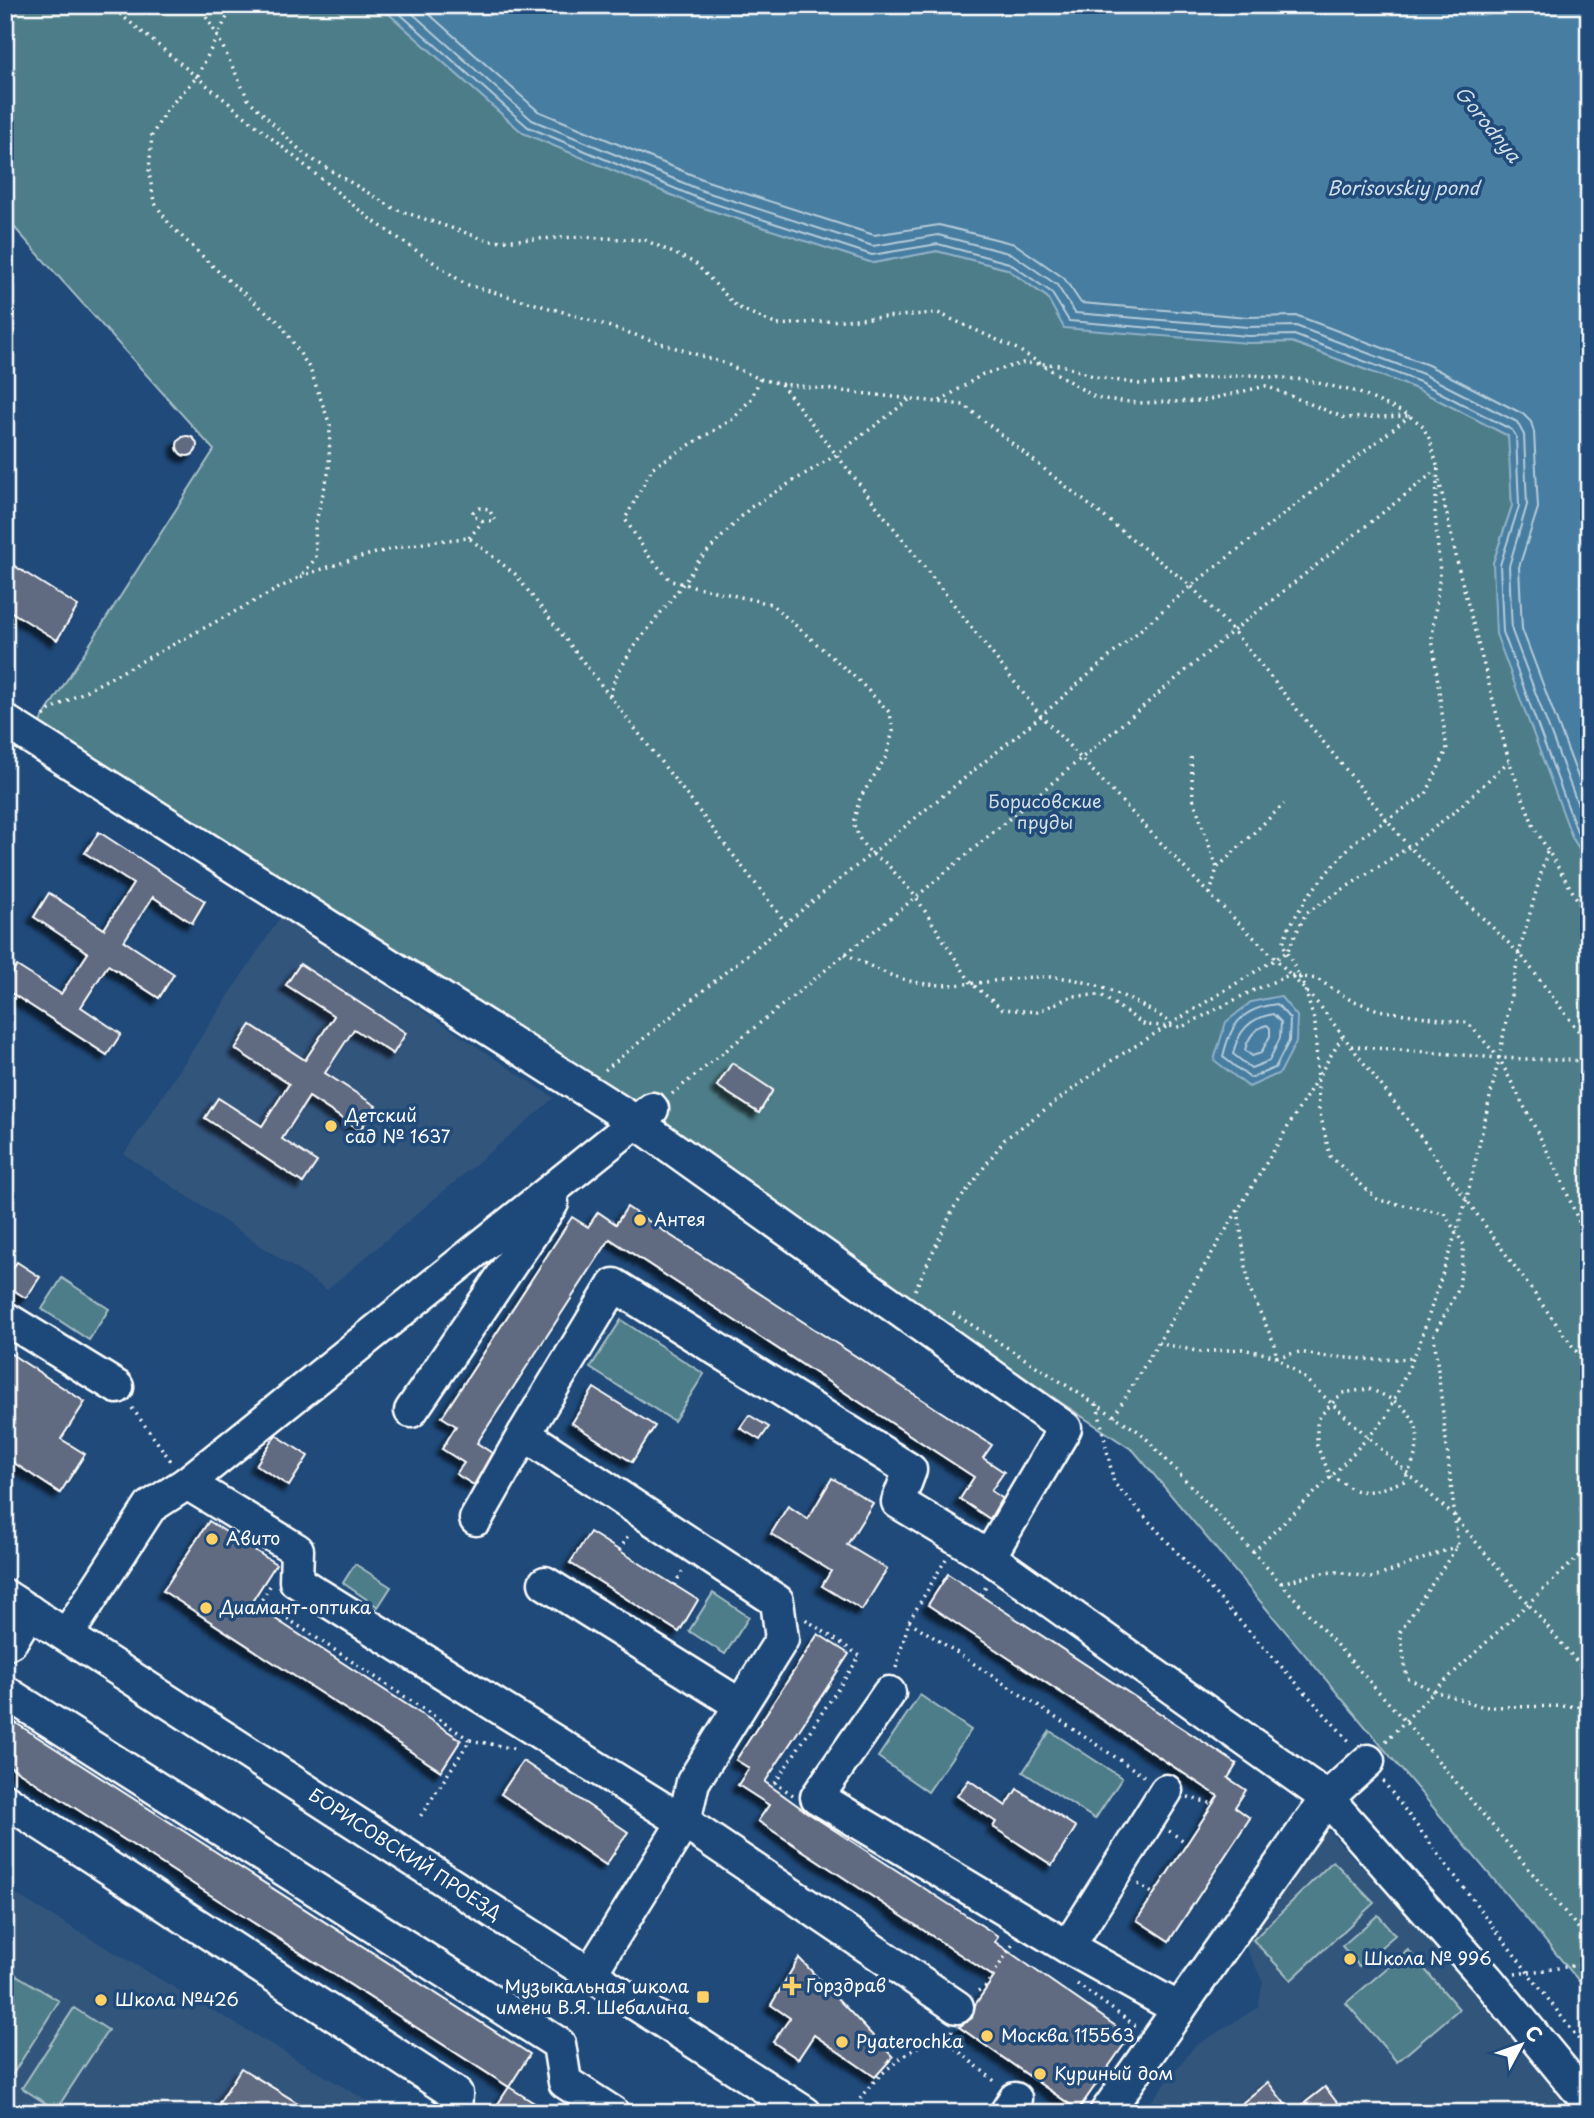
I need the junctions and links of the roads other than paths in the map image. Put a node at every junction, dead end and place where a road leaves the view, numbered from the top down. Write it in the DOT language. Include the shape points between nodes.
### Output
graph roads {
  1 [pos="15,727"];
  2 [pos="645,1115"];
  3 [pos="570,1176"];
  4 [pos="5,1318"];
  5 [pos="117,1387"];
  6 [pos="411,1411"];
  7 [pos="524,1434"];
  8 [pos="187,1483"];
  9 [pos="476,1519"];
  10 [pos="989,1557"];
  11 [pos="545,1583"];
  12 [pos="17,1603"];
  13 [pos="67,1635"];
  14 [pos="5,1644"];
  15 [pos="5,1692"];
  16 [pos="889,1693"];
  17 [pos="740,1705"];
  18 [pos="1368,1761"];
  19 [pos="1166,1791"];
  20 [pos="1327,1798"];
  21 [pos="5,1800"];
  22 [pos="684,1822"];
  23 [pos="1068,1947"];
  24 [pos="590,1974"];
  25 [pos="1179,2009"];
  26 [pos="955,2018"];
  27 [pos="1589,2103"];
  28 [pos="455,2113"];
  29 [pos="613,2113"];
  30 [pos="805,2113"];
  31 [pos="1105,2113"];
  1 -- 2 [label="street"];
  2 -- 3 [label="street"];
  2 -- 10 [label="street" via="1065,1428"];
  3 -- 6 [label="street"];
  3 -- 8 [label="street"];
  4 -- 5 [label="street"];
  7 -- 9 [label="street"];
  7 -- 10 [label="street" via="614,1285 910,1470 898,1503"];
  7 -- 17 [label="street" via="777,1601 782,1639"];
  8 -- 13 [label="street" via="150,1507"];
  8 -- 22 [label="street" via="297,1550 296,1581"];
  10 -- 20 [label="street"];
  11 -- 17 [label="street"];
  12 -- 13 [label="street, БОРИСОВСКИЙ ПРОЕЗД"];
  12 -- 14 [label="street" via="11,1641"];
  13 -- 24 [label="street, БОРИСОВСКИЙ ПРОЕЗД"];
  15 -- 29 [label="street" via="559,2044 565,2082"];
  16 -- 23 [label="street" via="817,1797"];
  17 -- 22 [label="street" via="693,1782"];
  18 -- 20 [label="street"];
  19 -- 23 [label="street"];
  20 -- 25 [label="street"];
  20 -- 27 [label="street"];
  21 -- 28 [label="street" via="456,2094"];
  22 -- 24 [label="street"];
  22 -- 26 [label="street"];
  23 -- 25 [label="street"];
  24 -- 30 [label="street, БОРИСОВСКИЙ ПРОЕЗД"];
  25 -- 31 [label="street"];
}
